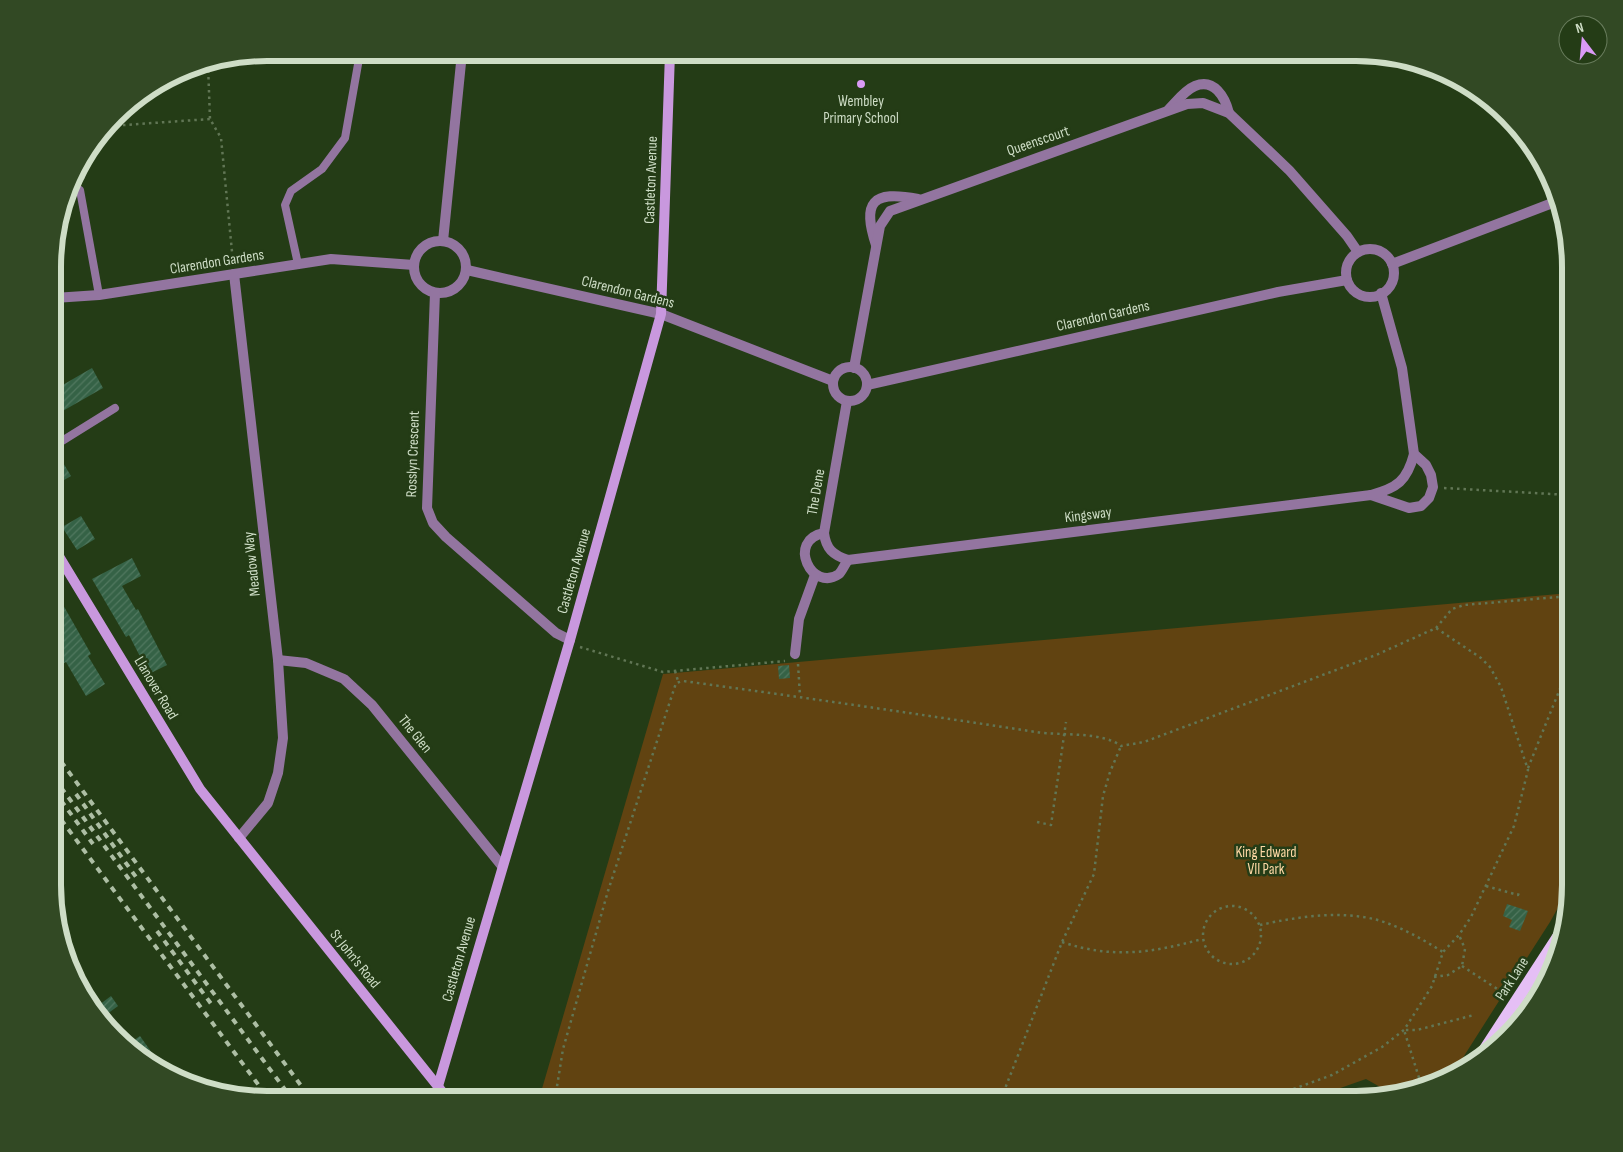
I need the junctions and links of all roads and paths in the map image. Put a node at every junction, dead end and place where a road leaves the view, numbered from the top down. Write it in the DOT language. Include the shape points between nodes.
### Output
graph roads {
  1 [pos="358,61"];
  2 [pos="461,61"];
  3 [pos="670,61"];
  4 [pos="208,70"];
  5 [pos="1167,111"];
  6 [pos="1229,113"];
  7 [pos="210,119"];
  8 [pos="118,125"];
  9 [pos="85,171"];
  10 [pos="77,188"];
  11 [pos="80,190"];
  12 [pos="919,199"];
  13 [pos="1552,203"];
  14 [pos="443,241"];
  15 [pos="877,249"];
  16 [pos="1358,252"];
  17 [pos="298,264"];
  18 [pos="1392,264"];
  19 [pos="414,265"];
  20 [pos="467,270"];
  21 [pos="234,274"];
  22 [pos="1347,280"];
  23 [pos="435,293"];
  24 [pos="1381,294"];
  25 [pos="99,295"];
  26 [pos="61,298"];
  27 [pos="661,314"];
  28 [pos="854,368"];
  29 [pos="833,381"];
  30 [pos="867,385"];
  31 [pos="848,401"];
  32 [pos="115,408"];
  33 [pos="61,442"];
  34 [pos="1414,454"];
  35 [pos="1433,488"];
  36 [pos="1371,495"];
  37 [pos="1562,495"];
  38 [pos="824,533"];
  39 [pos="61,560"];
  40 [pos="848,560"];
  41 [pos="815,575"];
  42 [pos="1562,597"];
  43 [pos="1436,628"];
  44 [pos="569,642"];
  45 [pos="796,657"];
  46 [pos="278,660"];
  47 [pos="676,671"];
  48 [pos="678,681"];
  49 [pos="1562,684"];
  50 [pos="800,696"];
  51 [pos="1066,722"];
  52 [pos="1066,735"];
  53 [pos="1121,746"];
  54 [pos="1528,770"];
  55 [pos="1037,822"];
  56 [pos="239,838"];
  57 [pos="502,866"];
  58 [pos="1486,886"];
  59 [pos="1520,890"];
  60 [pos="1260,926"];
  61 [pos="1459,935"];
  62 [pos="1202,939"];
  63 [pos="1062,942"];
  64 [pos="1553,945"];
  65 [pos="1443,952"];
  66 [pos="1462,966"];
  67 [pos="1434,977"];
  68 [pos="1530,995"];
  69 [pos="1520,996"];
  70 [pos="1474,1016"];
  71 [pos="1404,1030"];
  72 [pos="1490,1041"];
  73 [pos="1420,1081"];
  74 [pos="438,1086"];
  75 [pos="442,1091"];
  76 [pos="556,1091"];
  77 [pos="1004,1091"];
  78 [pos="1289,1091"];
  1 -- 17 [label="lane" via="344,138 322,168 291,191 285,205"];
  2 -- 14 [label="street"];
  3 -- 27 [label="street, Castleton Avenue"];
  4 -- 7 [label="path"];
  5 -- 6 [label="street, Queenscourt" via="1203,103"];
  5 -- 6 [label="street, Queenscourt" via="1194,86 1208,84 1218,90 1226,101"];
  5 -- 12 [label="street, Queenscourt"];
  6 -- 16 [label="street, Queenscourt" via="1289,170"];
  7 -- 8 [label="path"];
  7 -- 21 [label="path" via="221,138"];
  9 -- 11 [label="path"];
  10 -- 11 [label="lane"];
  11 -- 25 [label="lane"];
  12 -- 15 [label="street, Queenscourt" via="890,211 884,217"];
  12 -- 15 [label="street, Queenscourt" via="898,195 883,197 871,206 868,217"];
  13 -- 18 [label="street"];
  14 -- 19 [label="street" via="429,243 421,249"];
  14 -- 20 [label="street" via="459,248"];
  15 -- 28 [label="street, Queenscourt"];
  16 -- 18 [label="street" via="1375,250"];
  16 -- 22 [label="street" via="1348,263"];
  17 -- 19 [label="street, Clarendon Gardens" via="331,259"];
  17 -- 21 [label="street, Clarendon Gardens"];
  18 -- 24 [label="street" via="1392,281"];
  19 -- 23 [label="street" via="420,284"];
  20 -- 23 [label="street" via="459,286 451,292"];
  20 -- 27 [label="street, Clarendon Gardens"];
  21 -- 25 [label="street, Clarendon Gardens"];
  21 -- 46 [label="street, Meadow Way"];
  22 -- 24 [label="street" via="1357,293"];
  22 -- 30 [label="street, Clarendon Gardens" via="1278,292"];
  23 -- 44 [label="street, Rosslyn Crescent" via="427,508 433,523 446,537"];
  24 -- 34 [label="street, Kingsway" via="1402,368"];
  25 -- 26 [label="street, Clarendon Gardens"];
  27 -- 29 [label="street, Clarendon Gardens"];
  27 -- 44 [label="street, Castleton Avenue"];
  28 -- 29 [label="street" via="839,371"];
  28 -- 30 [label="street" via="864,374"];
  29 -- 31 [label="street" via="837,396"];
  30 -- 31 [label="street" via="861,397"];
  31 -- 38 [label="street, The Dene"];
  32 -- 33 [label="lane"];
  34 -- 35 [label="street" via="1426,466"];
  34 -- 36 [label="street, Kingsway" via="1405,477 1392,489"];
  35 -- 36 [label="street, Kingsway" via="1421,506 1409,508"];
  35 -- 37 [label="path"];
  36 -- 40 [label="street, Kingsway"];
  38 -- 40 [label="street" via="825,543 834,556"];
  38 -- 41 [label="street, The Dene" via="816,534 804,551 806,564"];
  39 -- 56 [label="street, Llanover Road" via="200,789"];
  40 -- 41 [label="street" via="839,574 826,578"];
  41 -- 45 [label="street" via="799,619"];
  42 -- 43 [label="path" via="1464,605 1452,609"];
  43 -- 53 [label="path" via="1144,742"];
  43 -- 54 [label="path" via="1476,654 1496,676"];
  44 -- 47 [label="path" via="664,672"];
  44 -- 57 [label="street, Castleton Avenue"];
  45 -- 47 [label="path"];
  45 -- 50 [label="path"];
  46 -- 56 [label="street, Meadow Way" via="283,738 278,773 268,802"];
  46 -- 57 [label="street, The Glen" via="306,662 344,679 365,698"];
  47 -- 48 [label="path"];
  48 -- 50 [label="path"];
  48 -- 76 [label="path" via="674,684 608,892 563,1049"];
  49 -- 54 [label="path"];
  50 -- 52 [label="path"];
  51 -- 52 [label="path"];
  52 -- 53 [label="path" via="1108,738"];
  52 -- 55 [label="path" via="1051,824"];
  53 -- 63 [label="path" via="1103,796 1094,874"];
  54 -- 58 [label="path" via="1514,826"];
  56 -- 74 [label="street, St John's Road"];
  57 -- 74 [label="street, Castleton Avenue"];
  58 -- 59 [label="path" via="1518,895"];
  58 -- 61 [label="path"];
  60 -- 62 [label="path" via="1248,910 1230,906 1212,913"];
  60 -- 62 [label="path" via="1256,951 1234,965 1217,961"];
  60 -- 65 [label="path" via="1305,918 1353,916 1375,919"];
  61 -- 65 [label="path"];
  61 -- 66 [label="path" via="1465,949"];
  62 -- 63 [label="path" via="1128,953 1086,950"];
  63 -- 77 [label="path"];
  64 -- 69 [label="main road, Park Lane"];
  65 -- 67 [label="path"];
  66 -- 67 [label="path" via="1448,975"];
  66 -- 69 [label="path"];
  67 -- 71 [label="path" via="1432,986"];
  68 -- 69 [label="street"];
  69 -- 72 [label="main road, Park Lane"];
  70 -- 71 [label="path" via="1417,1030"];
  71 -- 73 [label="path"];
  71 -- 78 [label="path" via="1382,1047 1332,1074"];
  74 -- 75 [label="street, St John's Road"];
}
